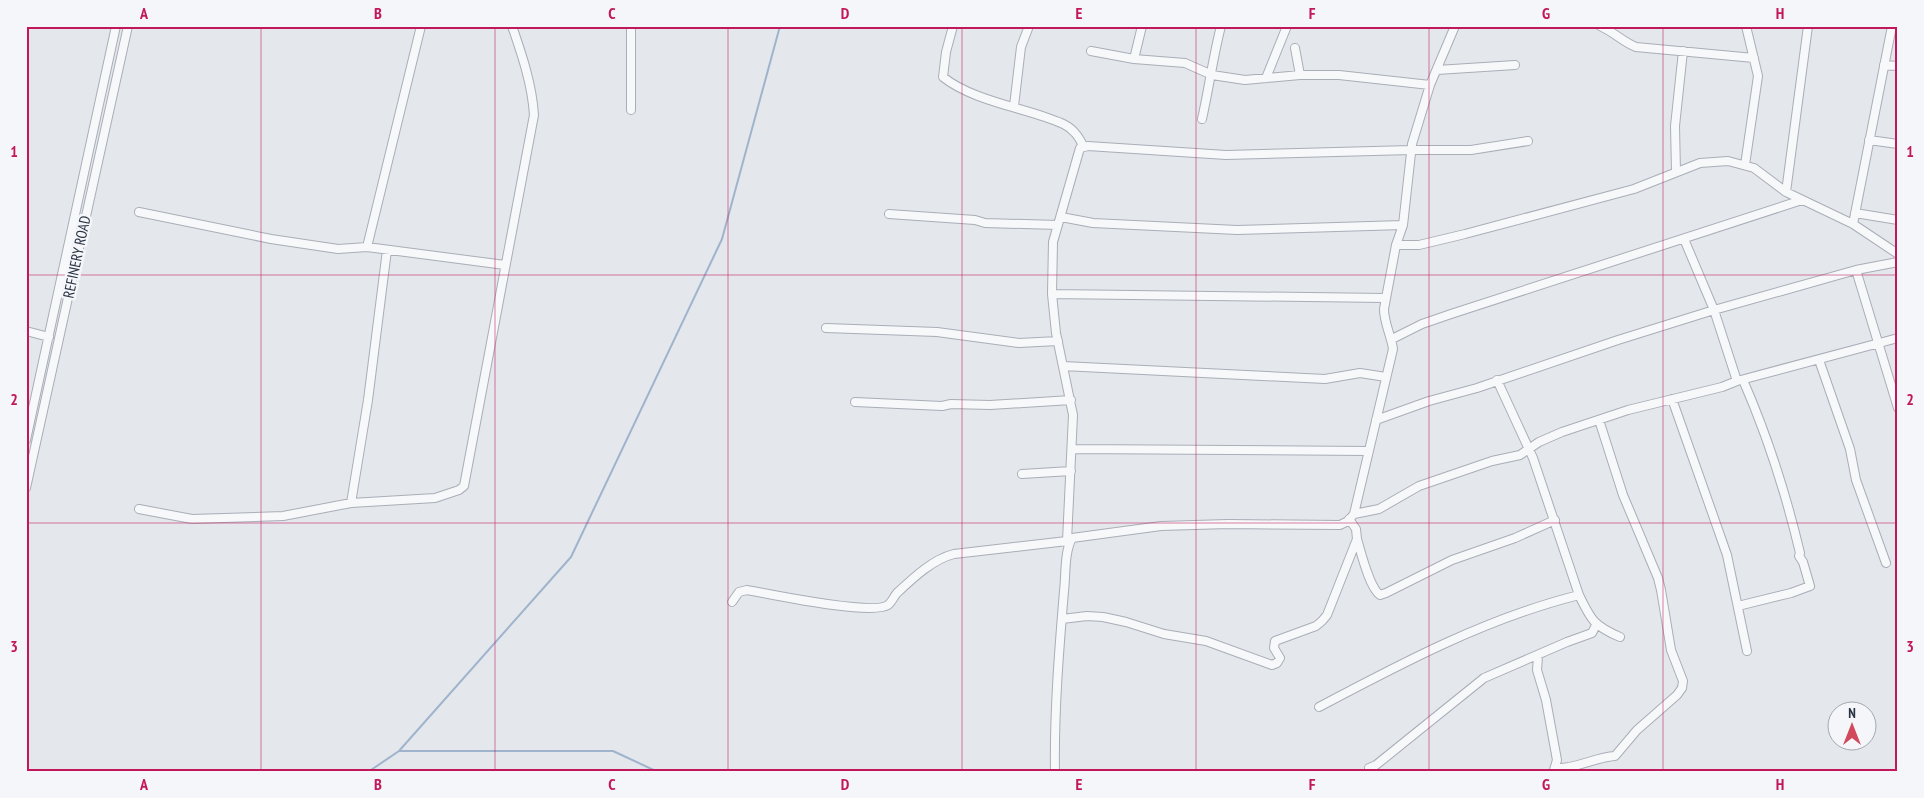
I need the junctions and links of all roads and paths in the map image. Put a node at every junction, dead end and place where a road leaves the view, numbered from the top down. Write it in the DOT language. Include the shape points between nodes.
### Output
graph roads {
  1 [pos="116,26"];
  2 [pos="128,26"];
  3 [pos="420,26"];
  4 [pos="512,26"];
  5 [pos="631,26"];
  6 [pos="953,26"];
  7 [pos="1029,26"];
  8 [pos="1142,26"];
  9 [pos="1220,26"];
  10 [pos="1287,26"];
  11 [pos="1455,26"];
  12 [pos="1600,26"];
  13 [pos="1746,26"];
  14 [pos="1808,26"];
  15 [pos="1892,26"];
  16 [pos="1294,48"];
  17 [pos="1091,51"];
  18 [pos="1683,51"];
  19 [pos="1754,58"];
  20 [pos="1134,59"];
  21 [pos="1515,65"];
  22 [pos="1884,65"];
  23 [pos="1898,66"];
  24 [pos="1437,70"];
  25 [pos="1212,75"];
  26 [pos="1300,75"];
  27 [pos="1266,78"];
  28 [pos="1430,85"];
  29 [pos="1014,106"];
  30 [pos="631,110"];
  31 [pos="1202,120"];
  32 [pos="1869,140"];
  33 [pos="1528,142"];
  34 [pos="1898,144"];
  35 [pos="1084,147"];
  36 [pos="1411,150"];
  37 [pos="1746,164"];
  38 [pos="1676,172"];
  39 [pos="1786,192"];
  40 [pos="1802,200"];
  41 [pos="139,212"];
  42 [pos="1855,213"];
  43 [pos="889,214"];
  44 [pos="1061,217"];
  45 [pos="1898,220"];
  46 [pos="1853,224"];
  47 [pos="1058,225"];
  48 [pos="1402,225"];
  49 [pos="1684,239"];
  50 [pos="1396,245"];
  51 [pos="367,247"];
  52 [pos="387,250"];
  53 [pos="1898,254"];
  54 [pos="1898,262"];
  55 [pos="505,265"];
  56 [pos="1856,270"];
  57 [pos="1052,294"];
  58 [pos="1385,298"];
  59 [pos="1714,310"];
  60 [pos="826,328"];
  61 [pos="26,331"];
  62 [pos="49,337"];
  63 [pos="1898,338"];
  64 [pos="1392,339"];
  65 [pos="1058,341"];
  66 [pos="1878,345"];
  67 [pos="45,356"];
  68 [pos="55,359"];
  69 [pos="1819,360"];
  70 [pos="1063,366"];
  71 [pos="1386,377"];
  72 [pos="1497,380"];
  73 [pos="1740,380"];
  74 [pos="1672,399"];
  75 [pos="1071,400"];
  76 [pos="855,402"];
  77 [pos="1898,408"];
  78 [pos="1376,420"];
  79 [pos="1599,420"];
  80 [pos="26,440"];
  81 [pos="1072,449"];
  82 [pos="1529,449"];
  83 [pos="1368,452"];
  84 [pos="1071,471"];
  85 [pos="1022,474"];
  86 [pos="26,488"];
  87 [pos="351,503"];
  88 [pos="139,509"];
  89 [pos="1352,516"];
  90 [pos="1555,520"];
  91 [pos="1357,539"];
  92 [pos="1068,542"];
  93 [pos="1886,563"];
  94 [pos="1579,595"];
  95 [pos="732,602"];
  96 [pos="1738,606"];
  97 [pos="1062,619"];
  98 [pos="1596,625"];
  99 [pos="1620,637"];
  100 [pos="1746,652"];
  101 [pos="1538,656"];
  102 [pos="1319,707"];
  103 [pos="1369,768"];
  104 [pos="1554,770"];
  105 [pos="1055,772"];
  1 -- 62 [label="street, REFINERY ROAD"];
  2 -- 68 [label="street, REFINERY ROAD"];
  3 -- 51 [label="street"];
  4 -- 55 [label="street" via="528,75 534,115"];
  5 -- 30 [label="street"];
  6 -- 29 [label="street" via="943,77 976,96"];
  7 -- 29 [label="street" via="1021,47"];
  8 -- 20 [label="street"];
  9 -- 25 [label="street"];
  10 -- 27 [label="street"];
  11 -- 24 [label="street"];
  12 -- 18 [label="street" via="1636,47"];
  13 -- 19 [label="street"];
  14 -- 39 [label="street"];
  15 -- 22 [label="street"];
  16 -- 26 [label="street"];
  17 -- 20 [label="street"];
  18 -- 19 [label="street"];
  18 -- 38 [label="street" via="1675,126"];
  19 -- 37 [label="street" via="1758,76"];
  20 -- 25 [label="street" via="1185,63"];
  21 -- 24 [label="street"];
  22 -- 23 [label="street"];
  22 -- 32 [label="street"];
  24 -- 28 [label="street"];
  25 -- 27 [label="street" via="1245,80"];
  25 -- 31 [label="street"];
  26 -- 27 [label="street"];
  26 -- 28 [label="street" via="1340,75"];
  28 -- 36 [label="street"];
  29 -- 35 [label="street" via="1064,124"];
  32 -- 34 [label="street"];
  32 -- 42 [label="street"];
  33 -- 36 [label="street" via="1471,150"];
  35 -- 36 [label="street" via="1226,155"];
  35 -- 44 [label="street" via="1078,151"];
  36 -- 48 [label="street"];
  37 -- 38 [label="street" via="1728,161 1700,163"];
  37 -- 39 [label="street"];
  38 -- 50 [label="street" via="1634,190 1419,245"];
  39 -- 40 [label="street"];
  40 -- 46 [label="street"];
  40 -- 49 [label="street"];
  41 -- 51 [label="street" via="271,239 338,249"];
  42 -- 45 [label="street"];
  42 -- 46 [label="street"];
  43 -- 47 [label="street" via="985,223"];
  44 -- 47 [label="street"];
  44 -- 48 [label="street" via="1093,223 1237,230"];
  46 -- 53 [label="street"];
  47 -- 57 [label="street" via="1053,242"];
  48 -- 50 [label="street"];
  49 -- 59 [label="street"];
  49 -- 64 [label="street" via="1451,314"];
  50 -- 58 [label="street"];
  51 -- 52 [label="street"];
  52 -- 55 [label="street"];
  52 -- 87 [label="street"];
  54 -- 56 [label="street"];
  55 -- 87 [label="street" via="464,486 435,498"];
  56 -- 59 [label="street"];
  56 -- 66 [label="street"];
  57 -- 58 [label="street"];
  57 -- 65 [label="street"];
  58 -- 64 [label="street" via="1384,317"];
  59 -- 72 [label="street"];
  59 -- 73 [label="street"];
  60 -- 65 [label="street" via="937,332 1019,343"];
  61 -- 62 [label="street"];
  62 -- 67 [label="street, REFINERY ROAD"];
  63 -- 66 [label="street"];
  64 -- 71 [label="street" via="1393,349"];
  65 -- 70 [label="street"];
  66 -- 69 [label="street"];
  66 -- 77 [label="street"];
  67 -- 68 [label="street"];
  67 -- 80 [label="street, REFINERY ROAD"];
  68 -- 86 [label="street, REFINERY ROAD"];
  69 -- 73 [label="street"];
  69 -- 93 [label="street"];
  70 -- 71 [label="street" via="1325,379 1360,373"];
  70 -- 75 [label="street"];
  71 -- 78 [label="street"];
  72 -- 78 [label="street"];
  72 -- 82 [label="street"];
  73 -- 74 [label="street" via="1722,388"];
  73 -- 96 [label="street" via="1767,440 1785,496 1800,553 1798,556 1804,562 1810,586"];
  74 -- 79 [label="street"];
  74 -- 96 [label="street" via="1727,555"];
  75 -- 76 [label="street" via="942,406"];
  75 -- 81 [label="street"];
  78 -- 83 [label="street"];
  79 -- 82 [label="street" via="1562,432"];
  79 -- 104 [label="street" via="1623,495 1658,578 1671,650 1683,681 1677,695 1637,730 1615,756 1601,756 1593,761"];
  81 -- 83 [label="street"];
  81 -- 84 [label="street"];
  82 -- 89 [label="street" via="1520,455 1419,486 1378,509"];
  82 -- 90 [label="street"];
  83 -- 89 [label="street"];
  84 -- 85 [label="street"];
  84 -- 92 [label="street"];
  87 -- 88 [label="street" via="283,516 192,519"];
  89 -- 91 [label="street"];
  89 -- 92 [label="street" via="1340,525 1161,526 1076,537"];
  90 -- 91 [label="street" via="1516,538 1452,560 1380,594 1372,584"];
  90 -- 94 [label="street"];
  91 -- 97 [label="street" via="1327,615 1316,626 1275,641 1274,648 1280,658 1272,665 1206,642 1110,618"];
  92 -- 95 [label="street" via="944,556 880,608 861,609 747,590 739,592"];
  92 -- 97 [label="street"];
  94 -- 98 [label="street"];
  94 -- 102 [label="street" via="1487,625"];
  96 -- 100 [label="street"];
  97 -- 105 [label="street"];
  98 -- 99 [label="street"];
  98 -- 101 [label="street" via="1592,633"];
  101 -- 103 [label="street" via="1484,678"];
  101 -- 104 [label="street" via="1537,670 1557,760"];
}
